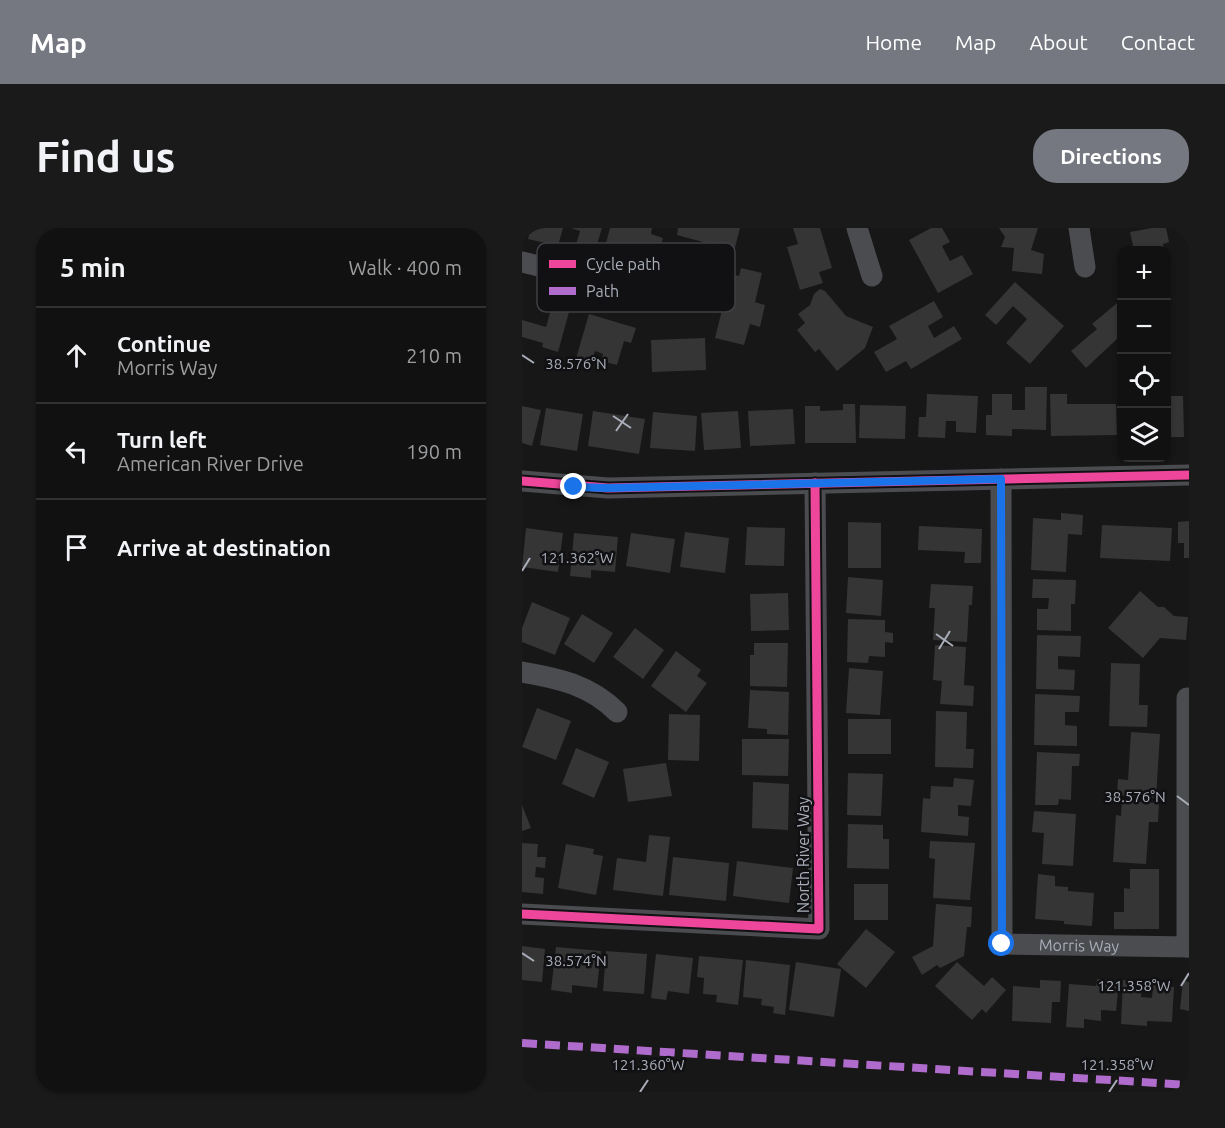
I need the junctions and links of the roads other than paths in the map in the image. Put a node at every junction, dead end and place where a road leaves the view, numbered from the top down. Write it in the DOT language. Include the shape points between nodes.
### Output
graph roads {
  1 [pos="857,228"];
  2 [pos="1079,228"];
  3 [pos="522,262"];
  4 [pos="537,266"];
  5 [pos="1085,267"];
  6 [pos="872,276"];
  7 [pos="1189,475"];
  8 [pos="1001,479"];
  9 [pos="522,481"];
  10 [pos="815,483"];
  11 [pos="522,672"];
  12 [pos="1187,698"];
  13 [pos="617,712"];
  14 [pos="522,914"];
  15 [pos="1188,947"];
  1 -- 6 [label="street"];
  2 -- 5 [label="street"];
  3 -- 4 [label="street"];
  7 -- 8 [label="street"];
  8 -- 10 [label="street"];
  8 -- 15 [label="street, Morris Way" via="1002,944"];
  9 -- 10 [label="street" via="608,488"];
  10 -- 14 [label="street, North River Way" via="819,929"];
  11 -- 13 [label="street" via="575,684 595,693"];
  12 -- 15 [label="street"];
}
